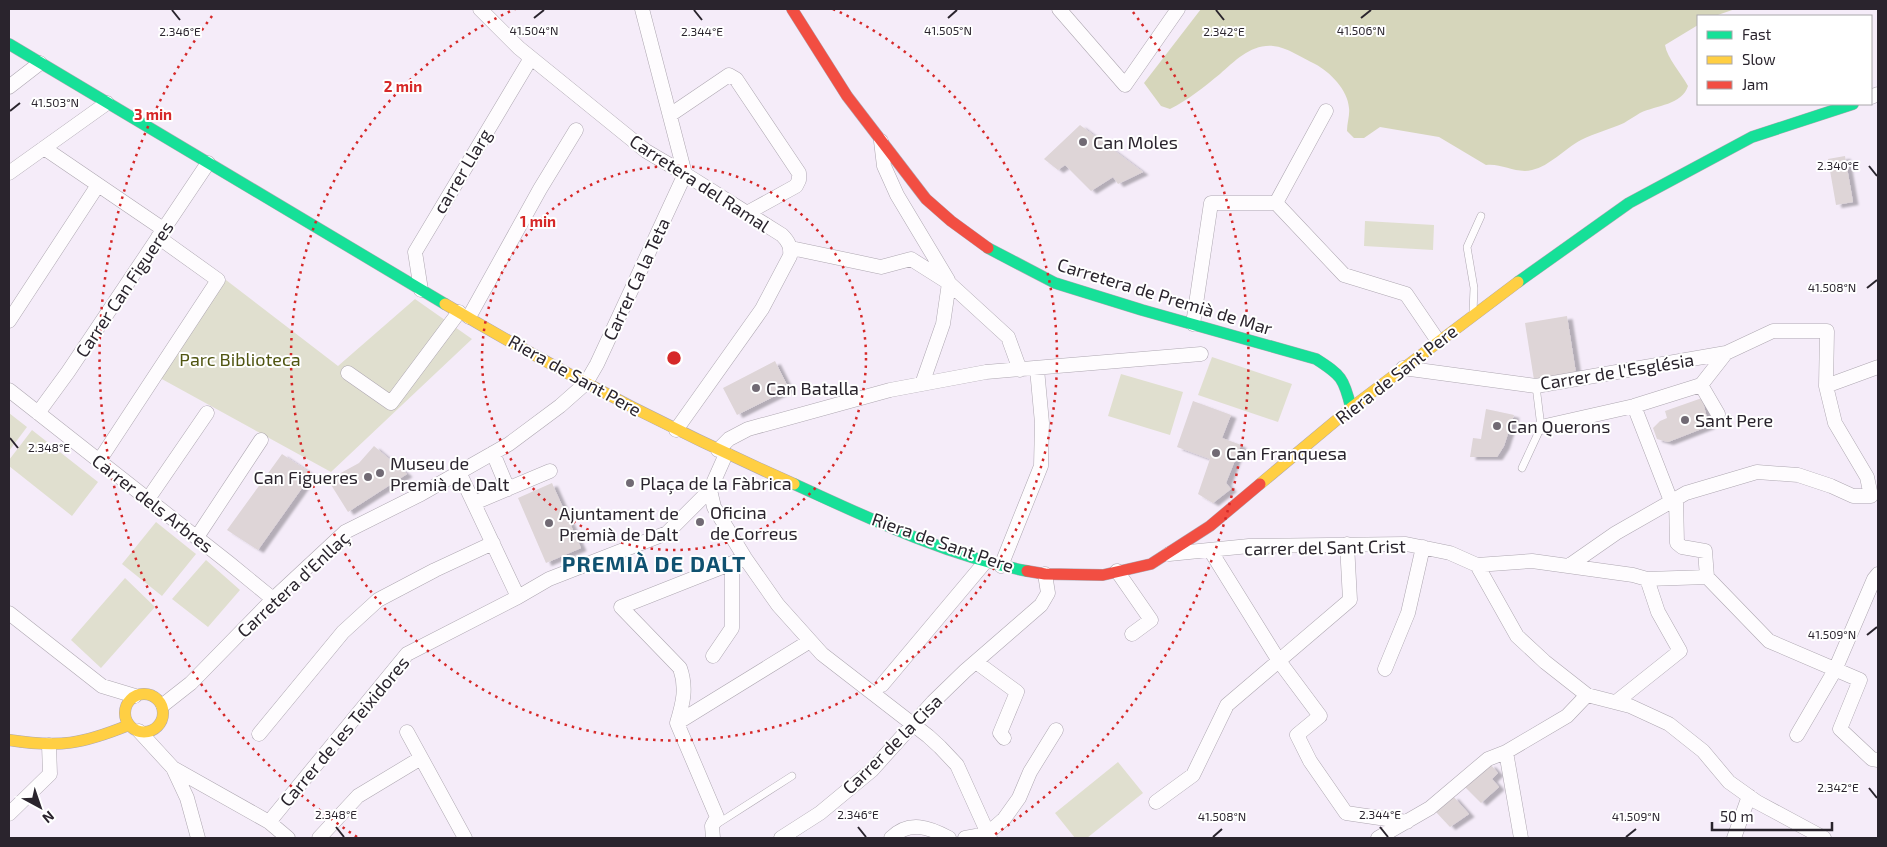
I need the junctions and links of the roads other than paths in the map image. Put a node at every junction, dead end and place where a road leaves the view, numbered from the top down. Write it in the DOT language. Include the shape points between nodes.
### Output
graph roads {
  1 [pos="480,9"];
  2 [pos="642,9"];
  3 [pos="792,9"];
  4 [pos="1059,9"];
  5 [pos="1178,9"];
  6 [pos="9,44"];
  7 [pos="531,58"];
  8 [pos="40,63"];
  9 [pos="9,87"];
  10 [pos="107,103"];
  11 [pos="1850,105"];
  12 [pos="1326,111"];
  13 [pos="670,115"];
  14 [pos="576,130"];
  15 [pos="881,140"];
  16 [pos="44,148"];
  17 [pos="208,163"];
  18 [pos="9,172"];
  19 [pos="685,174"];
  20 [pos="98,185"];
  21 [pos="1276,203"];
  22 [pos="747,213"];
  23 [pos="1481,216"];
  24 [pos="161,233"];
  25 [pos="791,248"];
  26 [pos="949,283"];
  27 [pos="421,290"];
  28 [pos="464,315"];
  29 [pos="1473,315"];
  30 [pos="9,320"];
  31 [pos="1193,324"];
  32 [pos="1438,342"];
  33 [pos="1726,353"];
  34 [pos="1201,354"];
  35 [pos="1878,367"];
  36 [pos="1403,368"];
  37 [pos="1036,369"];
  38 [pos="1020,370"];
  39 [pos="348,373"];
  40 [pos="586,383"];
  41 [pos="922,384"];
  42 [pos="1702,385"];
  43 [pos="1536,386"];
  44 [pos="1826,386"];
  45 [pos="9,390"];
  46 [pos="1634,406"];
  47 [pos="1351,408"];
  48 [pos="38,413"];
  49 [pos="207,413"];
  50 [pos="1718,414"];
  51 [pos="1541,427"];
  52 [pos="676,430"];
  53 [pos="261,440"];
  54 [pos="722,452"];
  55 [pos="493,453"];
  56 [pos="99,461"];
  57 [pos="1522,468"];
  58 [pos="550,471"];
  59 [pos="459,472"];
  60 [pos="508,489"];
  61 [pos="710,490"];
  62 [pos="148,499"];
  63 [pos="1674,499"];
  64 [pos="474,503"];
  65 [pos="197,538"];
  66 [pos="493,543"];
  67 [pos="1347,544"];
  68 [pos="1423,547"];
  69 [pos="1210,550"];
  70 [pos="1166,554"];
  71 [pos="739,561"];
  72 [pos="986,561"];
  73 [pos="1477,565"];
  74 [pos="1570,565"];
  75 [pos="1001,566"];
  76 [pos="1117,571"];
  77 [pos="1045,574"];
  78 [pos="1878,574"];
  79 [pos="1707,577"];
  80 [pos="1647,579"];
  81 [pos="518,597"];
  82 [pos="273,599"];
  83 [pos="9,613"];
  84 [pos="1132,634"];
  85 [pos="810,641"];
  86 [pos="712,656"];
  87 [pos="1279,661"];
  88 [pos="976,662"];
  89 [pos="1385,669"];
  90 [pos="1835,670"];
  91 [pos="882,684"];
  92 [pos="1587,695"];
  93 [pos="135,696"];
  94 [pos="1616,702"];
  95 [pos="162,705"];
  96 [pos="677,723"];
  97 [pos="914,724"];
  98 [pos="134,728"];
  99 [pos="1056,730"];
  100 [pos="407,732"];
  101 [pos="259,734"];
  102 [pos="1797,735"];
  103 [pos="1004,738"];
  104 [pos="9,740"];
  105 [pos="50,745"];
  106 [pos="1506,752"];
  107 [pos="421,758"];
  108 [pos="1878,760"];
  109 [pos="173,768"];
  110 [pos="792,776"];
  111 [pos="1749,796"];
  112 [pos="1156,802"];
  113 [pos="9,814"];
  114 [pos="269,822"];
  115 [pos="1407,822"];
  116 [pos="712,832"];
  117 [pos="989,836"];
  118 [pos="198,838"];
  119 [pos="288,838"];
  120 [pos="319,838"];
  121 [pos="465,838"];
  122 [pos="781,838"];
  123 [pos="891,838"];
  124 [pos="949,838"];
  125 [pos="965,838"];
  126 [pos="1378,838"];
  127 [pos="1521,838"];
  128 [pos="1734,838"];
  129 [pos="1824,838"];
  1 -- 7 [label="street, Carretera del Ramal"];
  2 -- 13 [label="street"];
  3 -- 15 [label="street, Carretera de Premià de Mar" via="847,96"];
  4 -- 5 [label="street" via="1124,85"];
  6 -- 8 [label="street, Riera de Sant Pere"];
  7 -- 19 [label="street, Carretera del Ramal" via="646,151"];
  7 -- 27 [label="street, carrer Llarg" via="415,252"];
  8 -- 9 [label="street"];
  8 -- 10 [label="street, Riera de Sant Pere"];
  10 -- 16 [label="street"];
  10 -- 17 [label="street, Riera de Sant Pere"];
  11 -- 29 [label="street, Riera de Sant Pere" via="1752,137 1629,203"];
  12 -- 21 [label="street"];
  13 -- 19 [label="street"];
  13 -- 22 [label="street" via="729,75 736,79 799,173 796,186"];
  14 -- 28 [label="street"];
  15 -- 26 [label="street" via="884,166 896,195"];
  15 -- 31 [label="street, Carretera de Premià de Mar" via="926,199 986,247 1054,283"];
  16 -- 18 [label="street"];
  16 -- 20 [label="street"];
  17 -- 24 [label="street, Carrer Can Figueres"];
  17 -- 27 [label="street, Riera de Sant Pere"];
  19 -- 22 [label="street, Carretera del Ramal"];
  19 -- 40 [label="street, Carrer Ca la Teta"];
  20 -- 24 [label="street"];
  20 -- 30 [label="street"];
  21 -- 31 [label="street" via="1211,203"];
  21 -- 32 [label="street" via="1344,275 1406,294"];
  22 -- 25 [label="street, Carretera del Ramal" via="782,235"];
  23 -- 29 [label="lane" via="1467,247 1474,288"];
  24 -- 48 [label="street, Carrer Can Figueres"];
  24 -- 56 [label="street" via="218,280"];
  25 -- 26 [label="street" via="881,267 911,258"];
  25 -- 52 [label="street" via="790,256 762,309"];
  26 -- 38 [label="street" via="1008,337"];
  26 -- 41 [label="street" via="943,324"];
  27 -- 28 [label="street, Riera de Sant Pere"];
  28 -- 39 [label="street" via="391,403"];
  28 -- 40 [label="street, Riera de Sant Pere"];
  29 -- 32 [label="street, Riera de Sant Pere"];
  31 -- 47 [label="street, Carretera de Premià de Mar" via="1316,359 1337,372 1347,390"];
  32 -- 36 [label="street, Riera de Sant Pere"];
  33 -- 42 [label="street"];
  33 -- 43 [label="street, Carrer de l'Església"];
  33 -- 44 [label="street, Carrer de l'Església" via="1773,331 1827,331"];
  34 -- 37 [label="street"];
  35 -- 44 [label="street"];
  36 -- 43 [label="street, Carrer de l'Església"];
  36 -- 47 [label="street, Riera de Sant Pere"];
  37 -- 38 [label="street"];
  37 -- 75 [label="street" via="1042,423 1041,466"];
  38 -- 41 [label="street" via="986,372"];
  40 -- 52 [label="street, Riera de Sant Pere"];
  40 -- 55 [label="street, Carretera d'Enllaç" via="560,406"];
  41 -- 54 [label="street" via="748,429 729,440"];
  42 -- 46 [label="street"];
  42 -- 50 [label="street"];
  43 -- 51 [label="lane"];
  44 -- 63 [label="street" via="1835,423 1866,477 1871,496 1853,496 1798,475 1757,472"];
  45 -- 48 [label="street, Carrer dels Arbres"];
  46 -- 51 [label="street"];
  46 -- 63 [label="street"];
  47 -- 70 [label="street, Riera de Sant Pere" via="1210,526"];
  48 -- 56 [label="street, Carrer dels Arbres"];
  49 -- 62 [label="street"];
  51 -- 57 [label="lane"];
  52 -- 54 [label="street, Riera de Sant Pere"];
  53 -- 65 [label="street"];
  54 -- 61 [label="street"];
  54 -- 72 [label="street, Riera de Sant Pere" via="906,534"];
  55 -- 59 [label="street, Carretera d'Enllaç"];
  55 -- 60 [label="street"];
  56 -- 62 [label="street, Carrer dels Arbres"];
  58 -- 60 [label="street"];
  59 -- 64 [label="street"];
  59 -- 82 [label="street, Carretera d'Enllaç" via="345,532"];
  60 -- 64 [label="street"];
  61 -- 71 [label="street" via="714,507"];
  61 -- 81 [label="street, Carrer de les Teixidores" via="667,533 549,579"];
  62 -- 65 [label="street, Carrer dels Arbres"];
  63 -- 74 [label="street"];
  63 -- 79 [label="street" via="1677,543 1705,552"];
  64 -- 66 [label="street"];
  65 -- 82 [label="street, Carrer dels Arbres"];
  66 -- 81 [label="street"];
  66 -- 101 [label="street" via="378,600 343,632"];
  67 -- 68 [label="street, carrer del Sant Crist"];
  67 -- 69 [label="street, carrer del Sant Crist"];
  67 -- 87 [label="street" via="1350,600"];
  68 -- 73 [label="street, carrer del Sant Crist" via="1450,553"];
  68 -- 89 [label="street" via="1408,613"];
  69 -- 70 [label="street, carrer del Sant Crist"];
  69 -- 87 [label="street"];
  70 -- 76 [label="street, Riera de Sant Pere" via="1151,564"];
  71 -- 85 [label="street"];
  71 -- 86 [label="street" via="732,628"];
  71 -- 96 [label="street" via="621,607 680,668 685,697"];
  72 -- 75 [label="street, Riera de Sant Pere"];
  72 -- 91 [label="street"];
  73 -- 74 [label="street, carrer del Sant Crist" via="1532,561"];
  73 -- 92 [label="street" via="1517,636"];
  74 -- 80 [label="street, carrer del Sant Crist"];
  75 -- 77 [label="street, Riera de Sant Pere"];
  76 -- 77 [label="street, Riera de Sant Pere" via="1103,575"];
  76 -- 84 [label="street" via="1152,620"];
  77 -- 88 [label="street, Carrer de la Cisa" via="1048,593 1041,605"];
  78 -- 90 [label="street"];
  79 -- 80 [label="street, carrer del Sant Crist"];
  79 -- 90 [label="street" via="1769,641"];
  80 -- 94 [label="street" via="1658,612 1680,650"];
  81 -- 114 [label="street, Carrer de les Teixidores" via="407,654"];
  82 -- 95 [label="street, Carretera d'Enllaç" via="191,683"];
  83 -- 93 [label="street" via="102,686"];
  85 -- 96 [label="street"];
  85 -- 97 [label="street" via="822,654"];
  87 -- 112 [label="street" via="1227,705 1192,774"];
  87 -- 115 [label="street" via="1320,716 1297,735 1310,762 1346,813"];
  88 -- 97 [label="street, Carrer de la Cisa"];
  88 -- 103 [label="street" via="1017,692 1000,733"];
  90 -- 102 [label="street"];
  90 -- 108 [label="street" via="1860,680 1840,729"];
  92 -- 94 [label="street"];
  92 -- 106 [label="street" via="1567,716"];
  93 -- 95 [label="street" via="147,694 156,697"];
  93 -- 98 [label="street" via="125,711"];
  94 -- 111 [label="street" via="1669,724 1703,752 1729,782"];
  95 -- 98 [label="street" via="164,716 159,725 149,731"];
  96 -- 116 [label="street" via="717,817"];
  97 -- 117 [label="street" via="957,765"];
  97 -- 122 [label="street, Carrer de la Cisa" via="847,792"];
  98 -- 105 [label="street" via="93,739"];
  98 -- 109 [label="street"];
  99 -- 117 [label="street" via="1030,772 1019,798"];
  100 -- 107 [label="street"];
  104 -- 105 [label="street"];
  105 -- 113 [label="street" via="50,774"];
  106 -- 115 [label="street" via="1488,759 1430,808"];
  106 -- 127 [label="street"];
  107 -- 120 [label="street" via="358,796"];
  107 -- 121 [label="street"];
  109 -- 114 [label="street"];
  109 -- 118 [label="street" via="187,798"];
  110 -- 116 [label="lane"];
  111 -- 128 [label="street"];
  111 -- 129 [label="street"];
  114 -- 119 [label="street"];
  115 -- 126 [label="street"];
  117 -- 125 [label="street"];
  123 -- 124 [label="street" via="898,831 917,826"];
}
